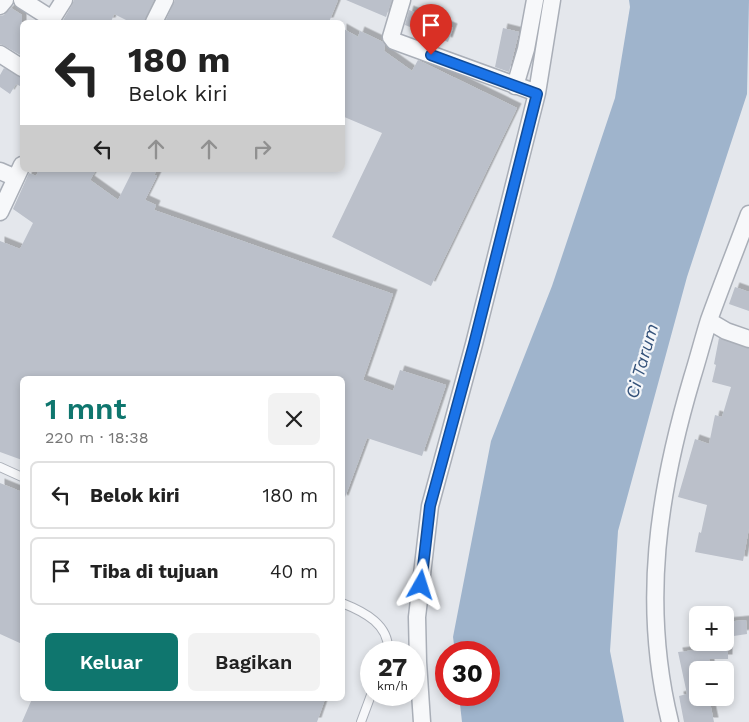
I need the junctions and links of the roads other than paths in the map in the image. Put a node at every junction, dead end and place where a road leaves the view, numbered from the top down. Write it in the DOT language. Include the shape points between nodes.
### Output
graph roads {
  1 [pos="5,0"];
  2 [pos="22,0"];
  3 [pos="64,0"];
  4 [pos="165,0"];
  5 [pos="402,0"];
  6 [pos="535,0"];
  7 [pos="552,0"];
  8 [pos="0,6"];
  9 [pos="56,20"];
  10 [pos="58,20"];
  11 [pos="155,20"];
  12 [pos="0,54"];
  13 [pos="20,67"];
  14 [pos="515,86"];
  15 [pos="537,94"];
  16 [pos="0,171"];
  17 [pos="19,172"];
  18 [pos="0,212"];
  19 [pos="749,214"];
  20 [pos="709,321"];
  21 [pos="749,339"];
  22 [pos="0,467"];
  23 [pos="20,476"];
  24 [pos="345,604"];
  25 [pos="388,641"];
  26 [pos="368,706"];
  27 [pos="361,722"];
  28 [pos="422,722"];
  29 [pos="670,722"];
  1 -- 8 [label="street"];
  2 -- 9 [label="street"];
  3 -- 10 [label="street"];
  4 -- 11 [label="street"];
  5 -- 14 [label="street" via="392,37 394,41"];
  6 -- 14 [label="street"];
  7 -- 15 [label="street"];
  12 -- 13 [label="street"];
  14 -- 15 [label="street"];
  15 -- 28 [label="street" via="430,506 418,617"];
  16 -- 17 [label="street"];
  17 -- 18 [label="street"];
  19 -- 20 [label="street"];
  20 -- 21 [label="street"];
  20 -- 29 [label="street" via="680,419 665,489 656,556 655,611 659,663"];
  22 -- 23 [label="lane"];
  24 -- 25 [label="lane" via="360,610 383,628"];
  26 -- 27 [label="lane"];
}
